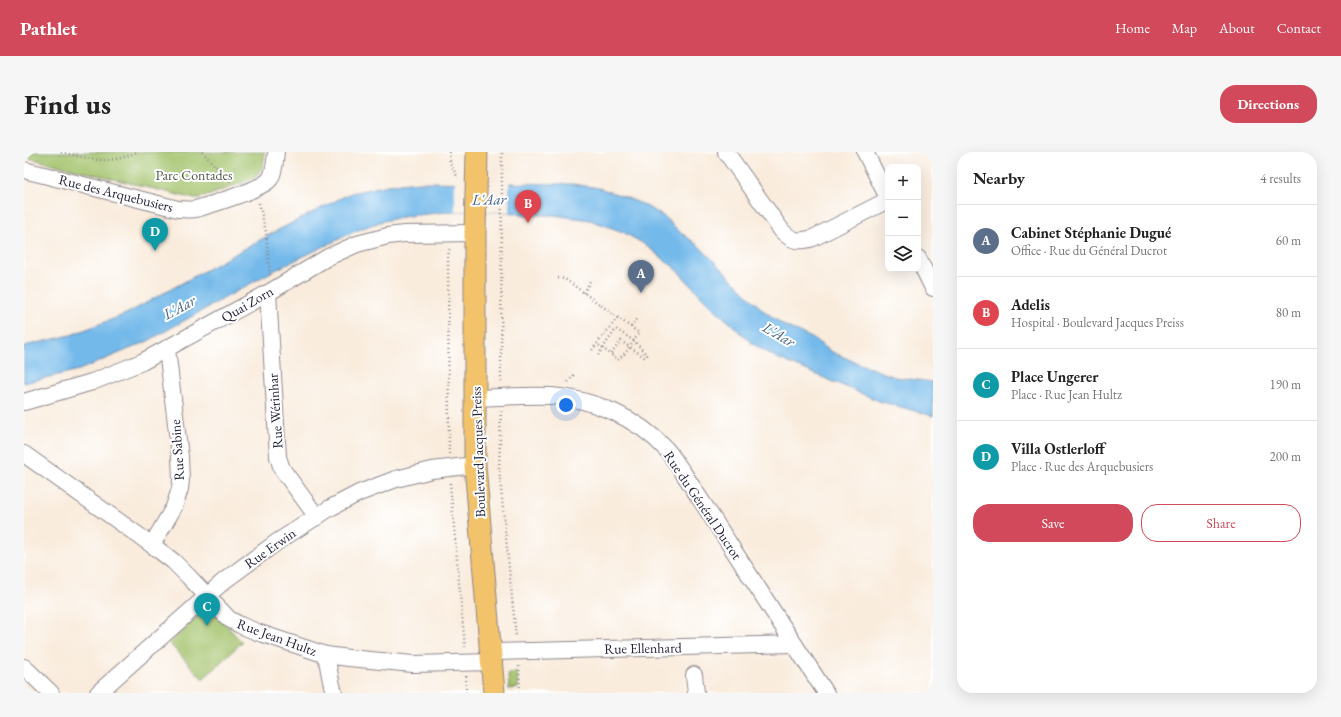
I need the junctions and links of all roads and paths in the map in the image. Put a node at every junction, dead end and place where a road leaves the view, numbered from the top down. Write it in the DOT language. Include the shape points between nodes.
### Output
graph roads {
  1 [pos="61,152"];
  2 [pos="137,152"];
  3 [pos="202,152"];
  4 [pos="276,152"];
  5 [pos="449,152"];
  6 [pos="477,152"];
  7 [pos="502,152"];
  8 [pos="726,152"];
  9 [pos="865,152"];
  10 [pos="24,170"];
  11 [pos="468,182"];
  12 [pos="248,191"];
  13 [pos="885,193"];
  14 [pos="886,200"];
  15 [pos="476,233"];
  16 [pos="921,264"];
  17 [pos="558,278"];
  18 [pos="590,281"];
  19 [pos="269,288"];
  20 [pos="933,288"];
  21 [pos="584,293"];
  22 [pos="618,317"];
  23 [pos="637,318"];
  24 [pos="631,327"];
  25 [pos="634,341"];
  26 [pos="597,344"];
  27 [pos="630,347"];
  28 [pos="167,349"];
  29 [pos="592,350"];
  30 [pos="598,354"];
  31 [pos="610,355"];
  32 [pos="574,374"];
  33 [pos="568,382"];
  34 [pos="501,397"];
  35 [pos="475,398"];
  36 [pos="24,402"];
  37 [pos="24,454"];
  38 [pos="475,465"];
  39 [pos="317,516"];
  40 [pos="152,545"];
  41 [pos="207,596"];
  42 [pos="794,644"];
  43 [pos="518,652"];
  44 [pos="326,655"];
  45 [pos="492,657"];
  46 [pos="24,667"];
  47 [pos="694,675"];
  48 [pos="51,693"];
  49 [pos="98,693"];
  50 [pos="334,693"];
  51 [pos="494,693"];
  52 [pos="520,693"];
  53 [pos="696,693"];
  54 [pos="826,693"];
  1 -- 2 [label="path" via="110,161"];
  3 -- 12 [label="path" via="236,186"];
  4 -- 12 [label="street, Rue des Arquebusiers" via="270,179"];
  5 -- 11 [label="path" via="450,164 457,174"];
  6 -- 11 [label="main road, Boulevard Jacques Preiss"];
  7 -- 34 [label="path"];
  8 -- 14 [label="street" via="788,238 813,238"];
  9 -- 13 [label="street"];
  10 -- 12 [label="street, Rue des Arquebusiers" via="178,209 195,209"];
  11 -- 15 [label="main road, Boulevard Jacques Preiss" via="477,211"];
  12 -- 19 [label="path" via="266,232"];
  15 -- 19 [label="street, Quai Zorn" via="404,234 372,239 328,257"];
  15 -- 35 [label="main road, Boulevard Jacques Preiss"];
  16 -- 20 [label="street"];
  17 -- 21 [label="path" via="565,279"];
  18 -- 21 [label="path"];
  19 -- 28 [label="street, Quai Zorn"];
  19 -- 39 [label="street, Rue Wérinhar" via="278,457 282,469"];
  21 -- 22 [label="path"];
  22 -- 24 [label="path"];
  22 -- 26 [label="path"];
  23 -- 24 [label="path"];
  24 -- 25 [label="path" via="640,334"];
  25 -- 27 [label="path"];
  25 -- 27 [label="path" via="646,353 646,357"];
  25 -- 30 [label="path" via="616,329"];
  26 -- 29 [label="path"];
  26 -- 31 [label="path"];
  27 -- 31 [label="path" via="620,359 617,360"];
  27 -- 31 [label="path" via="621,341"];
  28 -- 36 [label="street, Quai Zorn" via="108,376"];
  28 -- 40 [label="street, Rue Sabine" via="181,480 174,507"];
  32 -- 33 [label="path"];
  34 -- 35 [label="street, Rue du Général Ducrot"];
  34 -- 42 [label="street, Rue du Général Ducrot" via="552,396 578,400 616,413 648,433 666,449 684,474"];
  34 -- 43 [label="path" via="499,469"];
  35 -- 38 [label="main road, Boulevard Jacques Preiss"];
  37 -- 40 [label="street, Rue Jean Hultz"];
  38 -- 39 [label="street, Rue Erwin" via="432,470 396,479 359,493"];
  38 -- 45 [label="main road, Boulevard Jacques Preiss"];
  39 -- 41 [label="street, Rue Erwin" via="247,564"];
  40 -- 41 [label="street, Rue Jean Hultz" via="173,560"];
  41 -- 44 [label="street, Rue Jean Hultz" via="229,619 240,625"];
  41 -- 49 [label="street, Rue Erwin"];
  42 -- 43 [label="street, Rue Ellenhard"];
  42 -- 54 [label="street, Rue du Général Ducrot"];
  43 -- 45 [label="street, Rue Ellenhard"];
  43 -- 52 [label="path"];
  44 -- 45 [label="street, Rue Jean Hultz" via="413,664"];
  44 -- 50 [label="street"];
  45 -- 51 [label="main road, Boulevard Jacques Preiss"];
  46 -- 48 [label="street"];
  47 -- 53 [label="street"];
}
